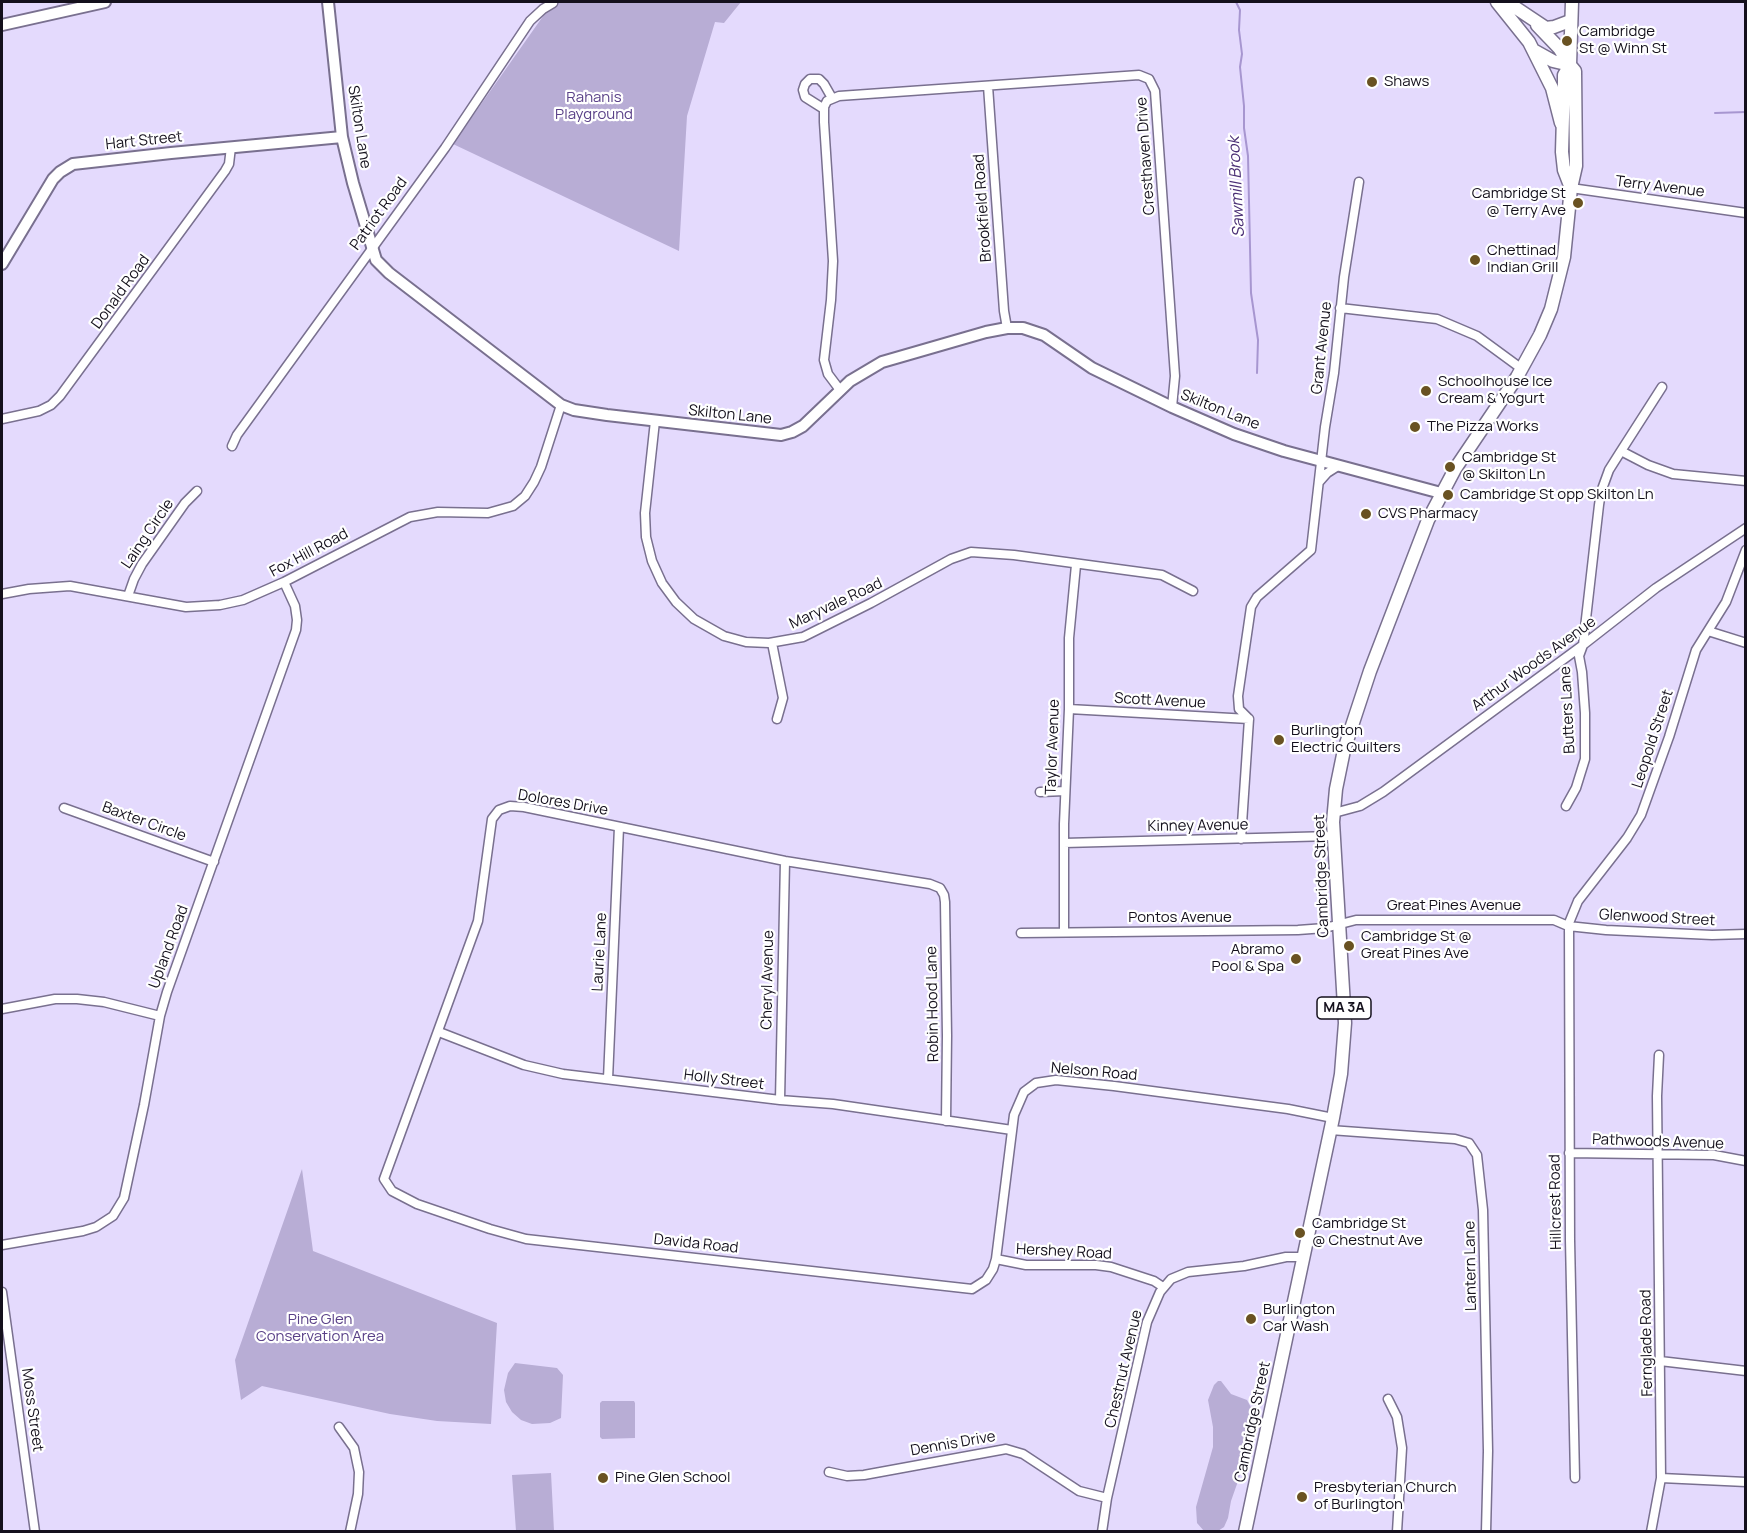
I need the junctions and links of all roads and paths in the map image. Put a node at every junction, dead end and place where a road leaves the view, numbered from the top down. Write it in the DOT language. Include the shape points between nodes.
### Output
graph roads {
  1 [pos="105,2"];
  2 [pos="328,2"];
  3 [pos="1497,2"];
  4 [pos="1507,2"];
  5 [pos="1572,2"];
  6 [pos="553,3"];
  7 [pos="1570,21"];
  8 [pos="1534,22"];
  9 [pos="2,25"];
  10 [pos="1534,51"];
  11 [pos="1570,65"];
  12 [pos="988,86"];
  13 [pos="832,98"];
  14 [pos="824,109"];
  15 [pos="1563,133"];
  16 [pos="342,137"];
  17 [pos="231,147"];
  18 [pos="1359,182"];
  19 [pos="1571,188"];
  20 [pos="1746,213"];
  21 [pos="371,248"];
  22 [pos="2,264"];
  23 [pos="1340,308"];
  24 [pos="1007,328"];
  25 [pos="1522,369"];
  26 [pos="1662,387"];
  27 [pos="840,390"];
  28 [pos="561,405"];
  29 [pos="1172,407"];
  30 [pos="2,419"];
  31 [pos="655,422"];
  32 [pos="232,446"];
  33 [pos="1621,451"];
  34 [pos="1321,461"];
  35 [pos="1338,466"];
  36 [pos="1746,481"];
  37 [pos="1319,483"];
  38 [pos="197,491"];
  39 [pos="1441,493"];
  40 [pos="1746,528"];
  41 [pos="1746,550"];
  42 [pos="1076,565"];
  43 [pos="284,582"];
  44 [pos="1193,591"];
  45 [pos="2,594"];
  46 [pos="128,596"];
  47 [pos="1708,631"];
  48 [pos="772,643"];
  49 [pos="1746,643"];
  50 [pos="1583,645"];
  51 [pos="1069,709"];
  52 [pos="777,719"];
  53 [pos="1249,719"];
  54 [pos="1065,791"];
  55 [pos="1040,792"];
  56 [pos="1566,806"];
  57 [pos="64,808"];
  58 [pos="1334,813"];
  59 [pos="619,827"];
  60 [pos="1333,836"];
  61 [pos="1241,839"];
  62 [pos="1064,843"];
  63 [pos="785,861"];
  64 [pos="214,862"];
  65 [pos="941,889"];
  66 [pos="1338,924"];
  67 [pos="1568,926"];
  68 [pos="1064,932"];
  69 [pos="1021,933"];
  70 [pos="1746,934"];
  71 [pos="2,1009"];
  72 [pos="160,1016"];
  73 [pos="439,1032"];
  74 [pos="1659,1055"];
  75 [pos="608,1079"];
  76 [pos="780,1100"];
  77 [pos="946,1121"];
  78 [pos="1332,1124"];
  79 [pos="1012,1130"];
  80 [pos="1569,1153"];
  81 [pos="1658,1154"];
  82 [pos="1746,1161"];
  83 [pos="387,1185"];
  84 [pos="2,1245"];
  85 [pos="1303,1257"];
  86 [pos="996,1259"];
  87 [pos="1163,1287"];
  88 [pos="2,1292"];
  89 [pos="1660,1361"];
  90 [pos="1746,1371"];
  91 [pos="1388,1400"];
  92 [pos="339,1427"];
  93 [pos="829,1472"];
  94 [pos="1575,1478"];
  95 [pos="1661,1478"];
  96 [pos="1746,1482"];
  97 [pos="1107,1498"];
  98 [pos="35,1532"];
  99 [pos="350,1532"];
  100 [pos="1102,1532"];
  101 [pos="1245,1532"];
  102 [pos="1397,1532"];
  103 [pos="1486,1532"];
  104 [pos="1651,1532"];
  1 -- 9 [label="street"];
  2 -- 16 [label="street, Skilton Lane"];
  3 -- 10 [label="main road"];
  4 -- 8 [label="main road"];
  5 -- 7 [label="main road, Cambridge Street / MA 3A"];
  6 -- 21 [label="street, Patriot Road" via="531,21"];
  7 -- 8 [label="main road" via="1548,28"];
  7 -- 11 [label="main road, Cambridge Street / MA 3A"];
  8 -- 11 [label="main road"];
  10 -- 11 [label="main road" via="1551,61"];
  10 -- 15 [label="main road" via="1552,88"];
  11 -- 15 [label="main road, Cambridge Street / MA 3A" via="1563,82"];
  11 -- 19 [label="main road, Cambridge Street / MA 3A" via="1575,71 1576,166"];
  12 -- 13 [label="street, Cresthaven Drive"];
  12 -- 24 [label="street, Brookfield Road"];
  12 -- 29 [label="street, Cresthaven Drive" via="1139,75 1153,84 1175,376"];
  13 -- 14 [label="street"];
  13 -- 14 [label="street" via="821,80 812,79 805,84 805,97"];
  14 -- 27 [label="street" via="833,261 824,360 828,374"];
  15 -- 19 [label="main road, Cambridge Street / MA 3A" via="1564,170"];
  16 -- 17 [label="street, Hart Street"];
  16 -- 21 [label="street, Skilton Lane"];
  17 -- 22 [label="street, Hart Street" via="69,166 53,179"];
  17 -- 30 [label="street, Donald Road" via="226,169 60,396 39,411"];
  18 -- 23 [label="street, Grant Avenue"];
  19 -- 20 [label="street, Terry Avenue"];
  19 -- 25 [label="main road, Cambridge Street / MA 3A" via="1567,239 1557,287"];
  21 -- 28 [label="street, Skilton Lane" via="388,273"];
  21 -- 32 [label="street, Patriot Road"];
  23 -- 25 [label="street" via="1437,319 1477,336"];
  23 -- 34 [label="street, Grant Avenue"];
  24 -- 27 [label="street, Skilton Lane" via="890,359 863,372"];
  24 -- 29 [label="street, Skilton Lane" via="1041,334 1092,368"];
  25 -- 39 [label="main road, Cambridge Street / MA 3A"];
  26 -- 33 [label="street, Butters Lane"];
  27 -- 31 [label="street, Skilton Lane" via="803,426 781,435"];
  28 -- 31 [label="street, Skilton Lane"];
  28 -- 43 [label="street, Fox Hill Road" via="541,467 531,489 517,504 488,513 410,517"];
  29 -- 34 [label="street, Skilton Lane" via="1245,438"];
  31 -- 48 [label="street, Maryvale Road" via="645,525 648,549 659,577 676,602 704,626 735,639"];
  33 -- 36 [label="street" via="1673,474"];
  33 -- 50 [label="street, Butters Lane" via="1601,492"];
  34 -- 35 [label="street, Skilton Lane"];
  34 -- 37 [label="street, Grant Avenue"];
  35 -- 37 [label="street"];
  35 -- 39 [label="street, Skilton Lane"];
  37 -- 53 [label="street, Grant Avenue" via="1311,550 1257,597 1251,607 1238,696 1239,709"];
  38 -- 46 [label="street, Laing Circle" via="142,564"];
  39 -- 58 [label="main road, Cambridge Street / MA 3A" via="1351,726"];
  40 -- 50 [label="street, Arthur Woods Avenue" via="1656,588"];
  41 -- 47 [label="street, Leopold Street" via="1726,602"];
  42 -- 44 [label="street, Maryvale Road" via="1163,575"];
  42 -- 48 [label="street, Maryvale Road" via="966,553 813,633"];
  42 -- 51 [label="street, Taylor Avenue" via="1069,638"];
  43 -- 46 [label="street, Fox Hill Road" via="243,600 211,606 176,606"];
  43 -- 64 [label="street, Upland Road" via="295,606 296,630"];
  45 -- 46 [label="street, Fox Hill Road" via="60,586"];
  47 -- 49 [label="street"];
  47 -- 67 [label="street, Leopold Street" via="1696,650 1641,815 1578,901"];
  48 -- 52 [label="street" via="783,698"];
  50 -- 56 [label="street, Butters Lane" via="1579,656 1585,759"];
  50 -- 58 [label="street, Arthur Woods Avenue" via="1383,792 1360,806"];
  51 -- 53 [label="street, Scott Avenue"];
  51 -- 54 [label="street, Taylor Avenue"];
  53 -- 61 [label="street"];
  54 -- 55 [label="street"];
  54 -- 62 [label="street, Taylor Avenue"];
  57 -- 64 [label="street, Baxter Circle"];
  58 -- 60 [label="main road, Cambridge Street / MA 3A"];
  59 -- 63 [label="street, Dolores Drive"];
  59 -- 73 [label="street, Dolores Drive" via="517,806 497,812 491,824 478,921"];
  59 -- 75 [label="street, Laurie Lane"];
  60 -- 61 [label="street, Kinney Avenue"];
  60 -- 66 [label="main road, Cambridge Street / MA 3A"];
  61 -- 62 [label="street, Kinney Avenue"];
  62 -- 68 [label="street, Taylor Avenue"];
  63 -- 65 [label="street, Dolores Drive"];
  63 -- 76 [label="street, Cheryl Avenue"];
  64 -- 72 [label="street, Upland Road"];
  65 -- 77 [label="street, Robin Hood Lane" via="945,902"];
  66 -- 67 [label="street, Great Pines Avenue" via="1356,920 1554,920"];
  66 -- 68 [label="street, Pontos Avenue" via="1298,930"];
  66 -- 78 [label="main road, Cambridge Street / MA 3A" via="1344,1038"];
  67 -- 70 [label="street, Glenwood Street"];
  67 -- 80 [label="street, Hillcrest Road"];
  68 -- 69 [label="street, Pontos Avenue"];
  71 -- 72 [label="street" via="77,999"];
  72 -- 84 [label="street, Upland Road" via="126,1192 117,1210 109,1220 92,1229"];
  73 -- 75 [label="street, Holly Street" via="524,1065"];
  73 -- 83 [label="street, Dolores Drive" via="384,1174"];
  74 -- 81 [label="street, Fernglade Road"];
  75 -- 76 [label="street, Holly Street"];
  76 -- 77 [label="street, Holly Street"];
  77 -- 79 [label="street, Holly Street"];
  78 -- 79 [label="street, Nelson Road" via="1243,1103 1051,1080 1036,1083 1023,1092"];
  78 -- 85 [label="main road, Cambridge Street / MA 3A"];
  78 -- 103 [label="street, Lantern Lane" via="1464,1140 1477,1155 1483,1210"];
  79 -- 86 [label="street, Nelson Road"];
  80 -- 81 [label="street, Pathwoods Avenue"];
  80 -- 94 [label="street, Hillcrest Road"];
  81 -- 82 [label="street, Pathwoods Avenue" via="1714,1155"];
  81 -- 89 [label="street, Fernglade Road"];
  83 -- 86 [label="street, Davida Road" via="397,1195 490,1229 561,1244 970,1289 986,1280"];
  85 -- 87 [label="street" via="1188,1272"];
  85 -- 101 [label="main road, Cambridge Street / MA 3A"];
  86 -- 87 [label="street, Hershey Road" via="1026,1265 1111,1267"];
  87 -- 97 [label="street, Chestnut Avenue" via="1149,1315"];
  88 -- 98 [label="street, Moss Street"];
  89 -- 90 [label="street"];
  89 -- 95 [label="street, Fernglade Road"];
  91 -- 102 [label="street" via="1397,1417 1402,1448"];
  92 -- 99 [label="street" via="354,1448 359,1472"];
  93 -- 97 [label="street, Dennis Drive" via="864,1475 1006,1449 1023,1454 1079,1491"];
  95 -- 96 [label="street"];
  95 -- 104 [label="street, Fernglade Road"];
  97 -- 100 [label="street, Chestnut Avenue"];
}
